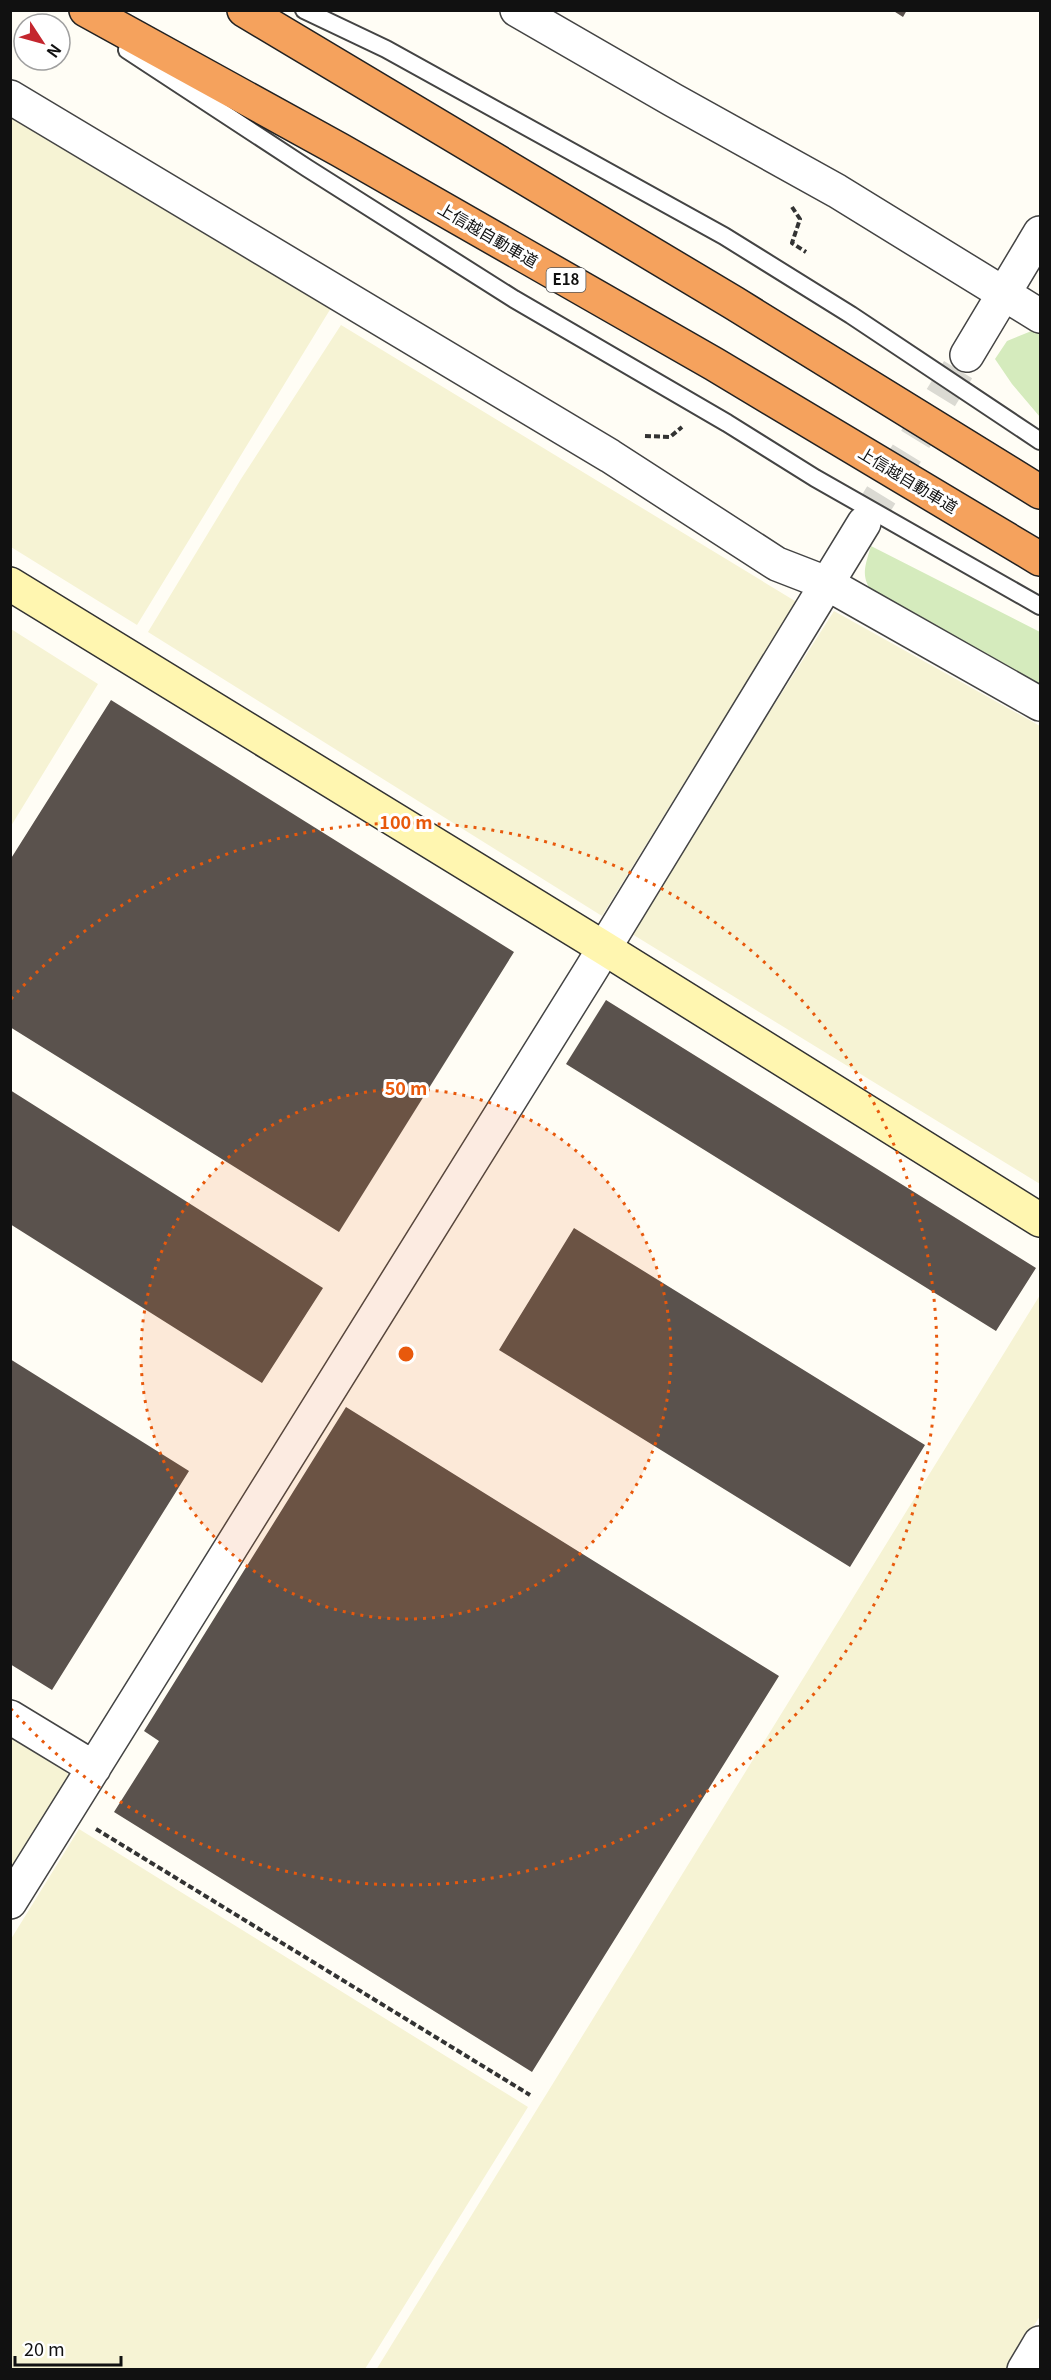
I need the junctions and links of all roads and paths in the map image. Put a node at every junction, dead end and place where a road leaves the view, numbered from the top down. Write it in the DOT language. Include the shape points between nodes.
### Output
graph roads {
  1 [pos="68,10"];
  2 [pos="86,10"];
  3 [pos="244,10"];
  4 [pos="304,10"];
  5 [pos="517,10"];
  6 [pos="10,97"];
  7 [pos="1041,233"];
  8 [pos="1004,293"];
  9 [pos="1041,316"];
  10 [pos="967,355"];
  11 [pos="685,425"];
  12 [pos="1041,441"];
  13 [pos="610,456"];
  14 [pos="1041,492"];
  15 [pos="864,523"];
  16 [pos="1041,559"];
  17 [pos="826,583"];
  18 [pos="10,584"];
  19 [pos="1041,606"];
  20 [pos="1041,705"];
  21 [pos="604,948"];
  22 [pos="1041,1220"];
  23 [pos="10,1717"];
  24 [pos="94,1768"];
  25 [pos="67,1811"];
  26 [pos="10,1902"];
  27 [pos="530,2095"];
  28 [pos="1041,2343"];
  29 [pos="1024,2370"];
  1 -- 19 [label="lane" via="307,168 514,298 815,478"];
  2 -- 16 [label="highway, 上信越自動車道 / E18" via="714,364"];
  3 -- 14 [label="highway"];
  4 -- 12 [label="lane" via="386,49 724,236"];
  5 -- 8 [label="street" via="837,191"];
  6 -- 13 [label="street"];
  7 -- 8 [label="street"];
  8 -- 9 [label="street"];
  8 -- 10 [label="street"];
  11 -- 13 [label="path" via="670,437 628,435"];
  13 -- 17 [label="street" via="777,564"];
  15 -- 17 [label="street"];
  17 -- 20 [label="street"];
  17 -- 21 [label="street"];
  18 -- 21 [label="street"];
  21 -- 22 [label="street"];
  21 -- 24 [label="street"];
  23 -- 24 [label="street"];
  24 -- 25 [label="street"];
  25 -- 26 [label="street"];
  25 -- 27 [label="path"];
  28 -- 29 [label="street"];
}
